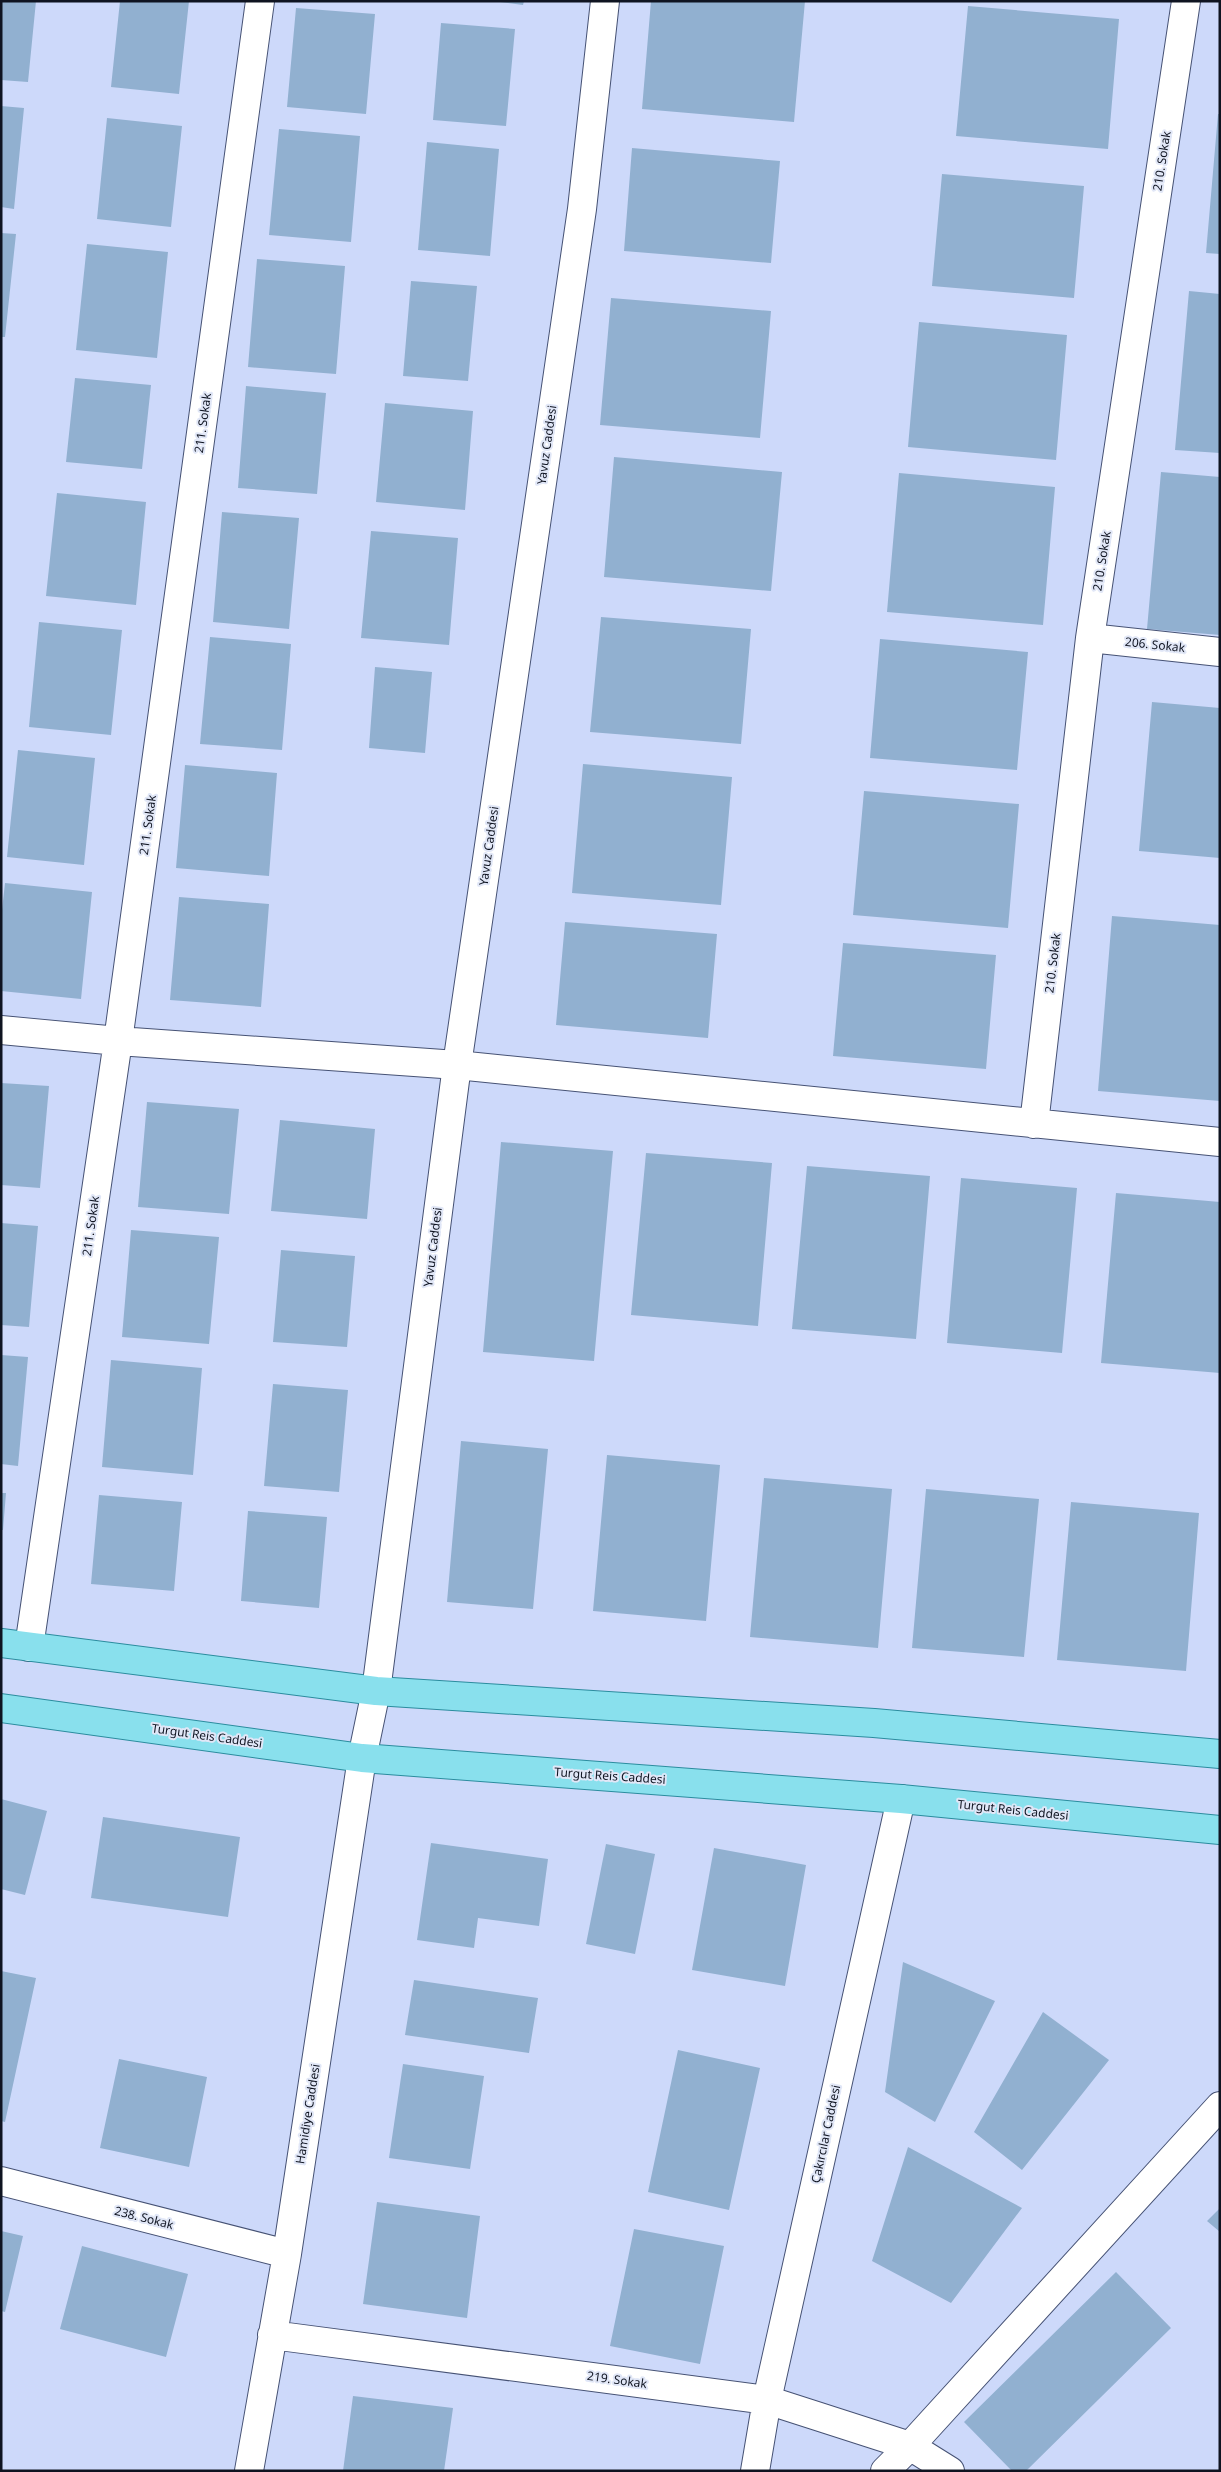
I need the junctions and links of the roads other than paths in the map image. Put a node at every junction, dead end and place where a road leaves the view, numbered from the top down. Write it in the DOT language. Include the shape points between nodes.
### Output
graph roads {
  1 [pos="260,1"];
  2 [pos="605,1"];
  3 [pos="1186,1"];
  4 [pos="1090,638"];
  5 [pos="1220,652"];
  6 [pos="1,1030"];
  7 [pos="118,1041"];
  8 [pos="456,1065"];
  9 [pos="1034,1124"];
  10 [pos="1220,1142"];
  11 [pos="1,1642"];
  12 [pos="29,1647"];
  13 [pos="376,1691"];
  14 [pos="1,1708"];
  15 [pos="1220,1754"];
  16 [pos="362,1758"];
  17 [pos="900,1799"];
  18 [pos="1220,1830"];
  19 [pos="1220,2106"];
  20 [pos="1,2182"];
  21 [pos="287,2254"];
  22 [pos="272,2335"];
  23 [pos="767,2400"];
  24 [pos="910,2446"];
  25 [pos="250,2471"];
  26 [pos="755,2471"];
  27 [pos="885,2471"];
  28 [pos="950,2471"];
  1 -- 7 [label="street, 211. Sokak"];
  2 -- 8 [label="street, Yavuz Caddesi" via="580,219"];
  3 -- 4 [label="street, 210. Sokak"];
  4 -- 5 [label="street, 206. Sokak"];
  4 -- 9 [label="street, 210. Sokak"];
  6 -- 7 [label="street"];
  7 -- 8 [label="street"];
  7 -- 12 [label="street, 211. Sokak"];
  8 -- 9 [label="street"];
  8 -- 13 [label="street, Yavuz Caddesi"];
  9 -- 10 [label="street"];
  11 -- 12 [label="main road"];
  12 -- 13 [label="main road"];
  13 -- 15 [label="main road" via="864,1722"];
  13 -- 16 [label="street, Yavuz Caddesi"];
  14 -- 16 [label="main road, Turgut Reis Caddesi"];
  16 -- 17 [label="main road, Turgut Reis Caddesi"];
  16 -- 21 [label="street, Hamidiye Caddesi"];
  17 -- 18 [label="main road, Turgut Reis Caddesi"];
  17 -- 23 [label="street, Çakırcılar Caddesi"];
  19 -- 24 [label="street"];
  20 -- 21 [label="street, 238. Sokak"];
  21 -- 22 [label="street, Hamidiye Caddesi"];
  22 -- 23 [label="street, 219. Sokak"];
  22 -- 25 [label="street, Hamidiye Caddesi"];
  23 -- 24 [label="street, 219. Sokak"];
  23 -- 26 [label="street, Çakırcılar Caddesi"];
  24 -- 27 [label="street"];
  24 -- 28 [label="street, 219. Sokak"];
}
